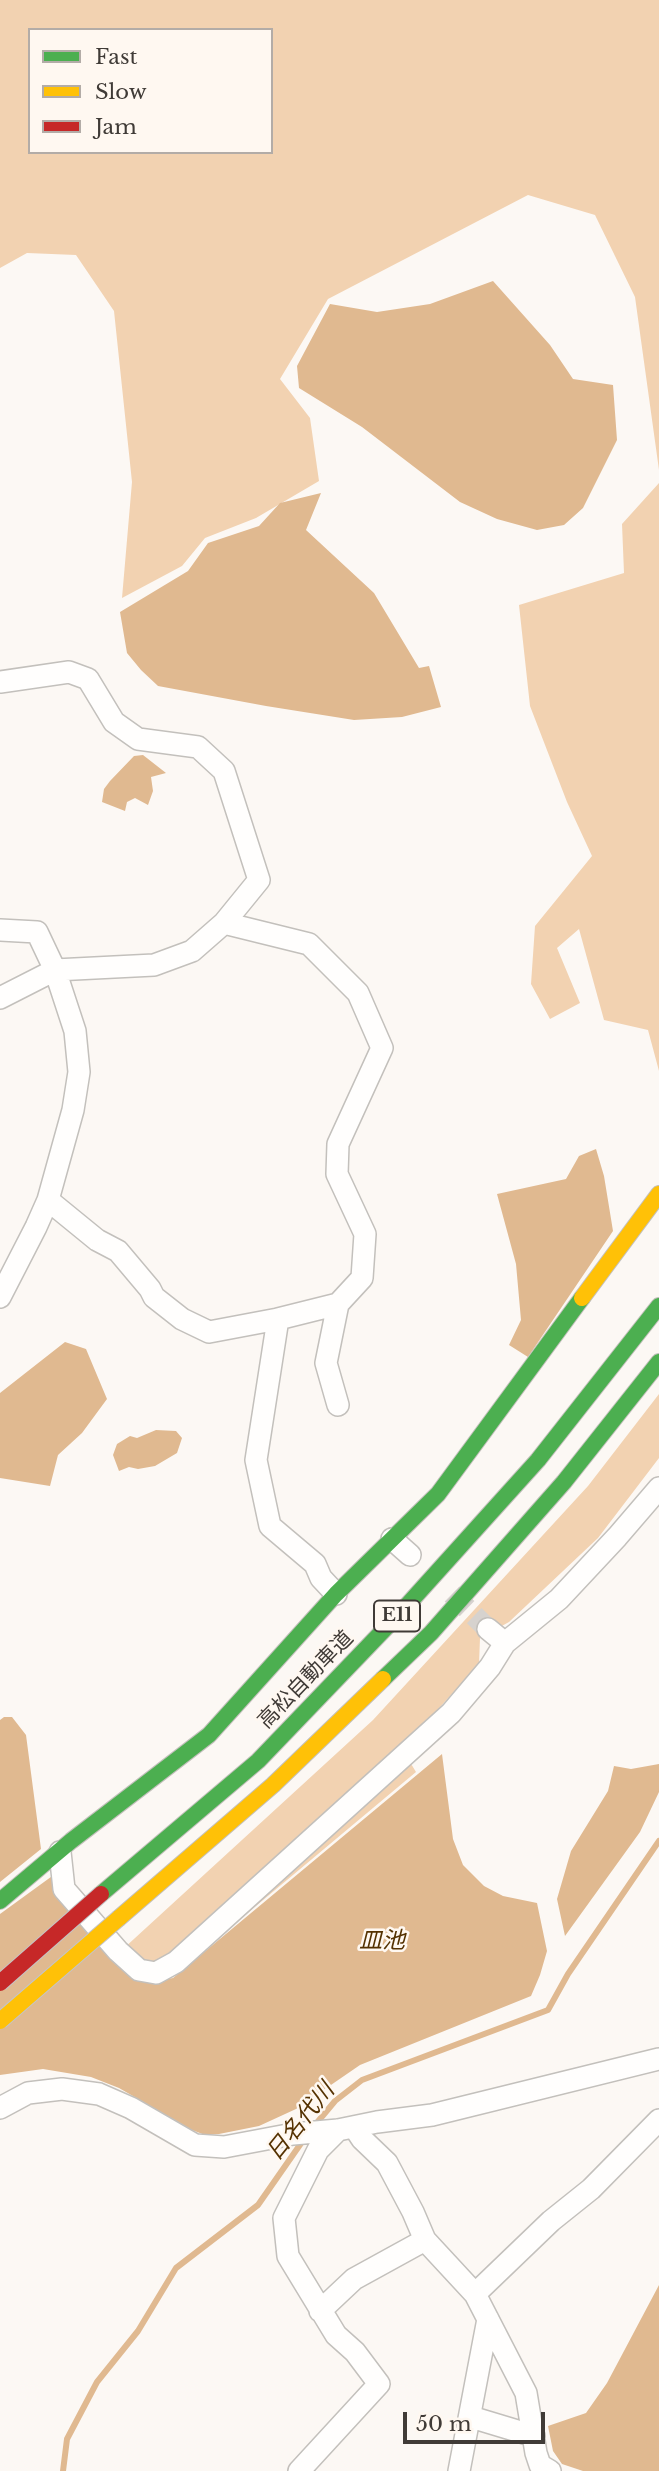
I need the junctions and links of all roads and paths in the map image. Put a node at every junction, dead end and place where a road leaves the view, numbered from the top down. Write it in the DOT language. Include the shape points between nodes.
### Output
graph roads {
  1 [pos="0,682"];
  2 [pos="224,923"];
  3 [pos="0,930"];
  4 [pos="55,970"];
  5 [pos="0,998"];
  6 [pos="659,1194"];
  7 [pos="48,1200"];
  8 [pos="0,1297"];
  9 [pos="338,1304"];
  10 [pos="659,1306"];
  11 [pos="278,1319"];
  12 [pos="659,1362"];
  13 [pos="338,1405"];
  14 [pos="659,1488"];
  15 [pos="392,1539"];
  16 [pos="410,1555"];
  17 [pos="336,1594"];
  18 [pos="488,1629"];
  19 [pos="505,1643"];
  20 [pos="61,1852"];
  21 [pos="0,1901"];
  22 [pos="0,1983"];
  23 [pos="0,2021"];
  24 [pos="659,2059"];
  25 [pos="1,2106"];
  26 [pos="659,2120"];
  27 [pos="337,2129"];
  28 [pos="425,2240"];
  29 [pos="475,2294"];
  30 [pos="320,2311"];
  31 [pos="488,2319"];
  32 [pos="471,2417"];
  33 [pos="534,2436"];
  34 [pos="299,2471"];
  35 [pos="459,2471"];
  36 [pos="550,2471"];
  1 -- 2 [label="street" via="69,672 88,679 114,722 138,739 198,747 224,771 260,880"];
  2 -- 4 [label="street" via="192,951 154,965"];
  2 -- 9 [label="street" via="309,944 358,993 382,1048 338,1144 337,1174 365,1234 362,1278"];
  3 -- 4 [label="street" via="37,932"];
  4 -- 5 [label="street"];
  4 -- 7 [label="street" via="75,1031 79,1072"];
  6 -- 15 [label="main road" via="438,1494"];
  7 -- 8 [label="street"];
  7 -- 11 [label="street" via="118,1251 154,1297 182,1320 209,1332"];
  9 -- 11 [label="street"];
  9 -- 13 [label="street" via="326,1363"];
  10 -- 22 [label="main road, 高松自動車道 / E11, bridge" via="538,1460 258,1761"];
  11 -- 17 [label="street" via="256,1460 270,1526 314,1564"];
  12 -- 23 [label="main road, E11, bridge" via="564,1482 431,1633 274,1785"];
  14 -- 19 [label="street" via="559,1599"];
  15 -- 16 [label="street"];
  15 -- 17 [label="main road"];
  17 -- 20 [label="main road" via="209,1735"];
  18 -- 19 [label="street"];
  19 -- 20 [label="street" via="490,1667 417,1747 176,1962 156,1973 139,1970 71,1898 64,1889"];
  20 -- 21 [label="main road"];
  24 -- 27 [label="street" via="432,2115"];
  25 -- 27 [label="street" via="28,2093 62,2089 99,2094 195,2145 224,2147"];
  26 -- 29 [label="street"];
  27 -- 28 [label="street" via="362,2139 387,2163"];
  27 -- 30 [label="street" via="318,2150 284,2218 288,2256"];
  28 -- 29 [label="street"];
  28 -- 30 [label="street" via="354,2279"];
  29 -- 31 [label="street"];
  30 -- 34 [label="street" via="379,2384"];
  31 -- 32 [label="street"];
  31 -- 33 [label="street" via="526,2393"];
  32 -- 33 [label="street"];
  32 -- 35 [label="street"];
  33 -- 36 [label="street" via="540,2465"];
}
